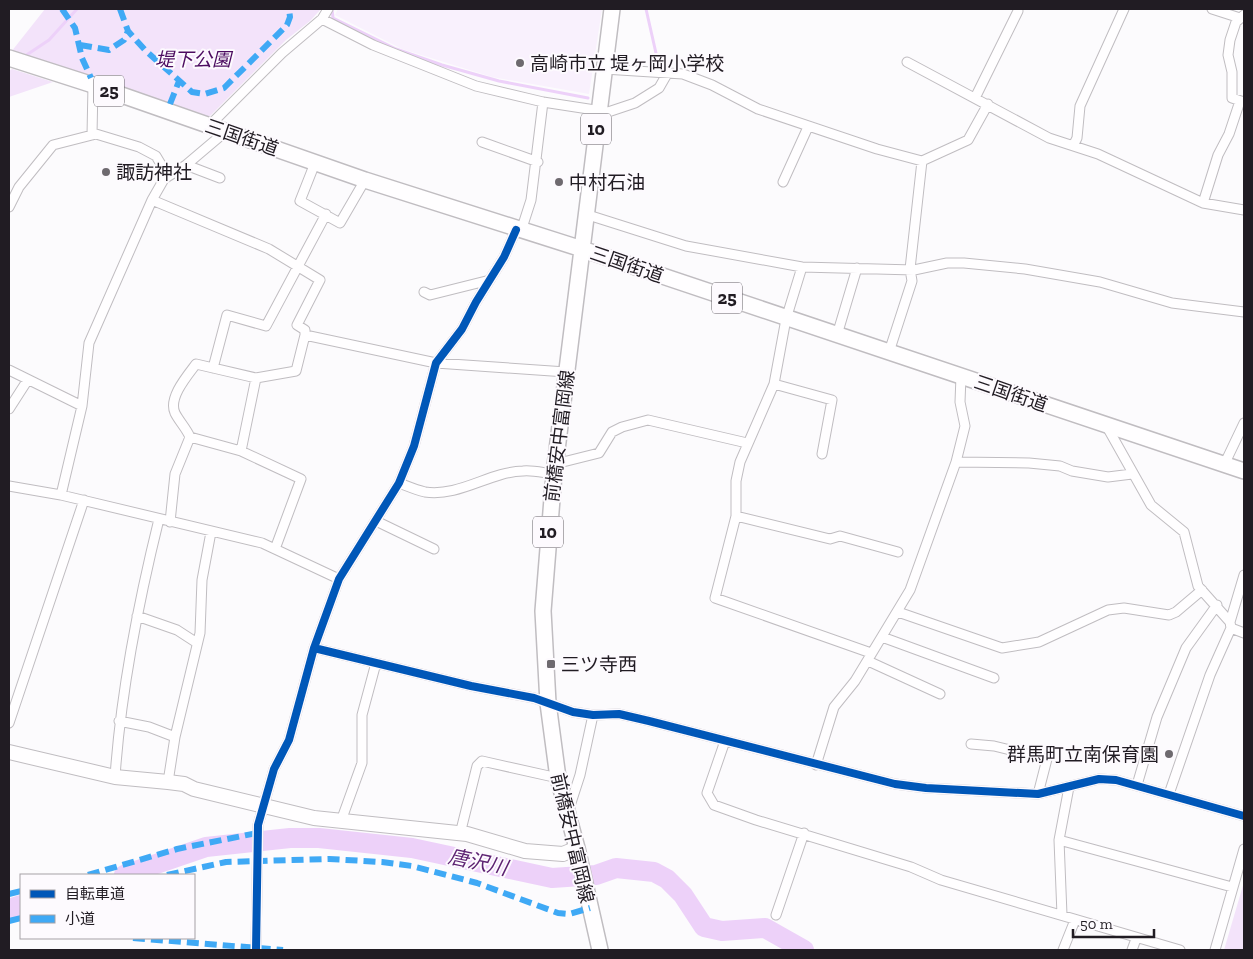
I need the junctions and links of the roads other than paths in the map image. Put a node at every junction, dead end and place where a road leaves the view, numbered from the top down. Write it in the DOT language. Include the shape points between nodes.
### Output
graph roads {
  1 [pos="328,9"];
  2 [pos="612,9"];
  3 [pos="1124,9"];
  4 [pos="1212,9"];
  5 [pos="1018,11"];
  6 [pos="1242,16"];
  7 [pos="322,19"];
  8 [pos="9,58"];
  9 [pos="907,62"];
  10 [pos="604,69"];
  11 [pos="667,74"];
  12 [pos="93,85"];
  13 [pos="975,98"];
  14 [pos="543,102"];
  15 [pos="1242,102"];
  16 [pos="988,104"];
  17 [pos="598,109"];
  18 [pos="209,126"];
  19 [pos="808,127"];
  20 [pos="225,132"];
  21 [pos="92,135"];
  22 [pos="482,142"];
  23 [pos="1074,144"];
  24 [pos="922,161"];
  25 [pos="538,162"];
  26 [pos="315,163"];
  27 [pos="186,165"];
  28 [pos="220,178"];
  29 [pos="164,179"];
  30 [pos="365,180"];
  31 [pos="783,182"];
  32 [pos="152,200"];
  33 [pos="1204,203"];
  34 [pos="9,207"];
  35 [pos="1244,210"];
  36 [pos="326,214"];
  37 [pos="586,214"];
  38 [pos="519,230"];
  39 [pos="582,249"];
  40 [pos="299,266"];
  41 [pos="802,267"];
  42 [pos="857,268"];
  43 [pos="910,270"];
  44 [pos="490,280"];
  45 [pos="424,292"];
  46 [pos="1244,312"];
  47 [pos="786,319"];
  48 [pos="305,335"];
  49 [pos="836,335"];
  50 [pos="890,352"];
  51 [pos="436,363"];
  52 [pos="213,368"];
  53 [pos="9,370"];
  54 [pos="566,372"];
  55 [pos="961,376"];
  56 [pos="256,378"];
  57 [pos="27,381"];
  58 [pos="774,384"];
  59 [pos="82,406"];
  60 [pos="9,409"];
  61 [pos="1244,423"];
  62 [pos="1106,425"];
  63 [pos="190,437"];
  64 [pos="747,443"];
  65 [pos="241,451"];
  66 [pos="822,454"];
  67 [pos="956,462"];
  68 [pos="1224,464"];
  69 [pos="554,469"];
  70 [pos="1244,471"];
  71 [pos="1132,474"];
  72 [pos="399,483"];
  73 [pos="9,486"];
  74 [pos="61,495"];
  75 [pos="84,500"];
  76 [pos="736,516"];
  77 [pos="159,519"];
  78 [pos="376,520"];
  79 [pos="170,522"];
  80 [pos="211,532"];
  81 [pos="434,548"];
  82 [pos="275,549"];
  83 [pos="898,552"];
  84 [pos="1244,575"];
  85 [pos="339,579"];
  86 [pos="1202,590"];
  87 [pos="1217,605"];
  88 [pos="898,612"];
  89 [pos="137,616"];
  90 [pos="1231,625"];
  91 [pos="1244,633"];
  92 [pos="882,637"];
  93 [pos="197,643"];
  94 [pos="314,648"];
  95 [pos="869,657"];
  96 [pos="376,663"];
  97 [pos="994,678"];
  98 [pos="940,694"];
  99 [pos="548,703"];
  100 [pos="593,715"];
  101 [pos="119,721"];
  102 [pos="9,723"];
  103 [pos="175,737"];
  104 [pos="725,741"];
  105 [pos="971,744"];
  106 [pos="9,752"];
  107 [pos="816,765"];
  108 [pos="115,777"];
  109 [pos="558,778"];
  110 [pos="168,782"];
  111 [pos="1137,785"];
  112 [pos="1069,787"];
  113 [pos="1038,794"];
  114 [pos="1169,794"];
  115 [pos="264,804"];
  116 [pos="567,815"];
  117 [pos="1244,816"];
  118 [pos="342,821"];
  119 [pos="804,833"];
  120 [pos="460,834"];
  121 [pos="1059,840"];
  122 [pos="577,848"];
  123 [pos="1244,849"];
  124 [pos="1232,888"];
  125 [pos="1062,914"];
  126 [pos="776,915"];
  127 [pos="1075,920"];
  128 [pos="1136,939"];
  129 [pos="256,950"];
  130 [pos="600,950"];
  131 [pos="1063,950"];
  132 [pos="1132,950"];
  133 [pos="1180,950"];
  134 [pos="1215,950"];
  1 -- 7 [label="street"];
  2 -- 10 [label="main road, 前橋安中富岡線 / 10"];
  3 -- 23 [label="street" via="1080,106"];
  4 -- 6 [label="street"];
  5 -- 13 [label="street"];
  6 -- 15 [label="street" via="1230,40 1228,55 1232,72 1230,93 1232,98"];
  7 -- 14 [label="street" via="440,74"];
  7 -- 18 [label="street"];
  8 -- 12 [label="main road, 三国街道 / 25"];
  9 -- 13 [label="street"];
  10 -- 11 [label="street"];
  10 -- 17 [label="main road, 前橋安中富岡線 / 10"];
  11 -- 17 [label="street" via="659,88 635,102 608,112"];
  11 -- 19 [label="street" via="683,74 758,109"];
  12 -- 18 [label="main road, 三国街道 / 25"];
  12 -- 21 [label="street"];
  13 -- 16 [label="street"];
  14 -- 17 [label="street"];
  14 -- 25 [label="street"];
  15 -- 33 [label="street" via="1218,156"];
  16 -- 23 [label="street" via="1049,138"];
  16 -- 24 [label="street" via="968,140"];
  17 -- 37 [label="main road, 前橋安中富岡線 / 10"];
  18 -- 20 [label="main road, 三国街道 / 25"];
  19 -- 24 [label="street"];
  19 -- 31 [label="street"];
  20 -- 26 [label="main road, 三国街道 / 25"];
  20 -- 27 [label="street"];
  21 -- 29 [label="street" via="148,150 162,166"];
  21 -- 34 [label="street" via="53,146 19,187"];
  22 -- 25 [label="street"];
  23 -- 33 [label="street"];
  24 -- 43 [label="street"];
  25 -- 38 [label="street" via="531,200"];
  26 -- 30 [label="main road, 三国街道 / 25"];
  26 -- 36 [label="street" via="300,201"];
  27 -- 28 [label="street"];
  27 -- 29 [label="street"];
  29 -- 32 [label="street"];
  30 -- 36 [label="street" via="340,223"];
  30 -- 38 [label="main road, 三国街道 / 25"];
  32 -- 40 [label="street" via="269,249"];
  32 -- 59 [label="street" via="89,343"];
  33 -- 35 [label="street"];
  36 -- 40 [label="street"];
  37 -- 39 [label="main road, 前橋安中富岡線 / 10"];
  37 -- 41 [label="street" via="686,246"];
  38 -- 39 [label="main road, 三国街道 / 25"];
  38 -- 44 [label="street"];
  39 -- 47 [label="main road, 三国街道 / 25"];
  39 -- 54 [label="main road, 前橋安中富岡線 / 10"];
  40 -- 48 [label="street" via="320,280 297,325 305,330"];
  40 -- 52 [label="street" via="266,326 227,315"];
  41 -- 42 [label="street"];
  41 -- 47 [label="street"];
  42 -- 43 [label="street"];
  42 -- 49 [label="street"];
  43 -- 46 [label="street" via="964,263 1025,268 1100,282 1172,303"];
  43 -- 50 [label="street" via="912,281"];
  44 -- 45 [label="street" via="438,293"];
  44 -- 51 [label="street" via="462,329"];
  47 -- 49 [label="main road, 三国街道 / 25"];
  47 -- 58 [label="street"];
  48 -- 51 [label="street"];
  48 -- 56 [label="street" via="296,371"];
  49 -- 50 [label="main road, 三国街道 / 25"];
  50 -- 55 [label="main road, 三国街道 / 25"];
  51 -- 54 [label="street"];
  51 -- 72 [label="street" via="414,446"];
  52 -- 56 [label="street"];
  52 -- 63 [label="street" via="196,364 173,405"];
  53 -- 57 [label="street"];
  54 -- 69 [label="main road, 前橋安中富岡線 / 10"];
  55 -- 62 [label="main road, 三国街道 / 25"];
  55 -- 67 [label="street" via="960,402 964,426"];
  56 -- 65 [label="street"];
  57 -- 59 [label="street"];
  57 -- 60 [label="street"];
  58 -- 64 [label="street"];
  58 -- 66 [label="street" via="832,400"];
  59 -- 74 [label="street"];
  61 -- 68 [label="street"];
  62 -- 68 [label="main road, 三国街道 / 25"];
  62 -- 71 [label="street"];
  63 -- 65 [label="street"];
  63 -- 79 [label="street" via="174,474"];
  64 -- 69 [label="street" via="648,420 612,432 599,453"];
  64 -- 76 [label="street" via="736,481"];
  65 -- 82 [label="street" via="301,479"];
  67 -- 71 [label="street" via="1029,462 1108,477"];
  67 -- 88 [label="street" via="910,590"];
  68 -- 70 [label="main road, 三国街道 / 25"];
  69 -- 72 [label="street" via="523,471 488,478 461,489 434,492"];
  69 -- 99 [label="main road, 前橋安中富岡線 / 10" via="543,611"];
  71 -- 86 [label="street" via="1151,505 1184,532 1198,586"];
  72 -- 78 [label="street"];
  73 -- 74 [label="street"];
  74 -- 75 [label="street"];
  75 -- 77 [label="street"];
  75 -- 102 [label="street"];
  76 -- 83 [label="street" via="830,539 840,536"];
  76 -- 95 [label="street" via="716,598"];
  77 -- 79 [label="street"];
  77 -- 89 [label="street"];
  78 -- 81 [label="street"];
  78 -- 85 [label="street"];
  79 -- 80 [label="street"];
  80 -- 82 [label="street"];
  80 -- 93 [label="street" via="202,580"];
  82 -- 85 [label="street"];
  84 -- 90 [label="street"];
  85 -- 94 [label="street"];
  86 -- 87 [label="street"];
  86 -- 88 [label="street" via="1169,615 1124,608 1108,610 1039,642 1002,648"];
  87 -- 90 [label="street"];
  87 -- 111 [label="street" via="1186,648 1157,717"];
  88 -- 92 [label="street"];
  89 -- 93 [label="street" via="177,630"];
  89 -- 101 [label="street"];
  90 -- 91 [label="street"];
  90 -- 114 [label="street"];
  92 -- 95 [label="street"];
  92 -- 97 [label="street"];
  93 -- 103 [label="street"];
  94 -- 96 [label="street"];
  94 -- 115 [label="street" via="289,740 274,769"];
  95 -- 98 [label="street"];
  95 -- 107 [label="street" via="834,707"];
  96 -- 99 [label="street"];
  96 -- 118 [label="street" via="362,715 362,763"];
  99 -- 100 [label="street"];
  99 -- 109 [label="main road, 前橋安中富岡線 / 10"];
  100 -- 104 [label="street" via="619,714"];
  100 -- 116 [label="street" via="580,775"];
  101 -- 103 [label="street"];
  101 -- 108 [label="street"];
  103 -- 110 [label="street"];
  104 -- 107 [label="street"];
  104 -- 119 [label="street" via="707,793 714,804"];
  105 -- 113 [label="street" via="1047,759"];
  106 -- 108 [label="street"];
  107 -- 113 [label="street" via="895,784"];
  108 -- 110 [label="street"];
  109 -- 116 [label="main road, 前橋安中富岡線 / 10"];
  109 -- 120 [label="street" via="482,761 477,766"];
  110 -- 115 [label="street"];
  111 -- 112 [label="street" via="1099,779"];
  111 -- 114 [label="street"];
  112 -- 113 [label="street"];
  112 -- 121 [label="street"];
  114 -- 117 [label="street"];
  115 -- 118 [label="street" via="314,818"];
  115 -- 129 [label="street" via="256,837"];
  116 -- 122 [label="main road, 前橋安中富岡線 / 10"];
  118 -- 120 [label="street"];
  119 -- 125 [label="street" via="910,866 941,880"];
  119 -- 126 [label="street"];
  120 -- 122 [label="street" via="525,851 563,854"];
  121 -- 124 [label="street"];
  121 -- 125 [label="street"];
  122 -- 130 [label="main road, 前橋安中富岡線 / 10"];
  123 -- 124 [label="street"];
  124 -- 134 [label="street"];
  125 -- 127 [label="street"];
  127 -- 128 [label="street"];
  127 -- 131 [label="street"];
  128 -- 132 [label="street"];
  128 -- 133 [label="street"];
}
